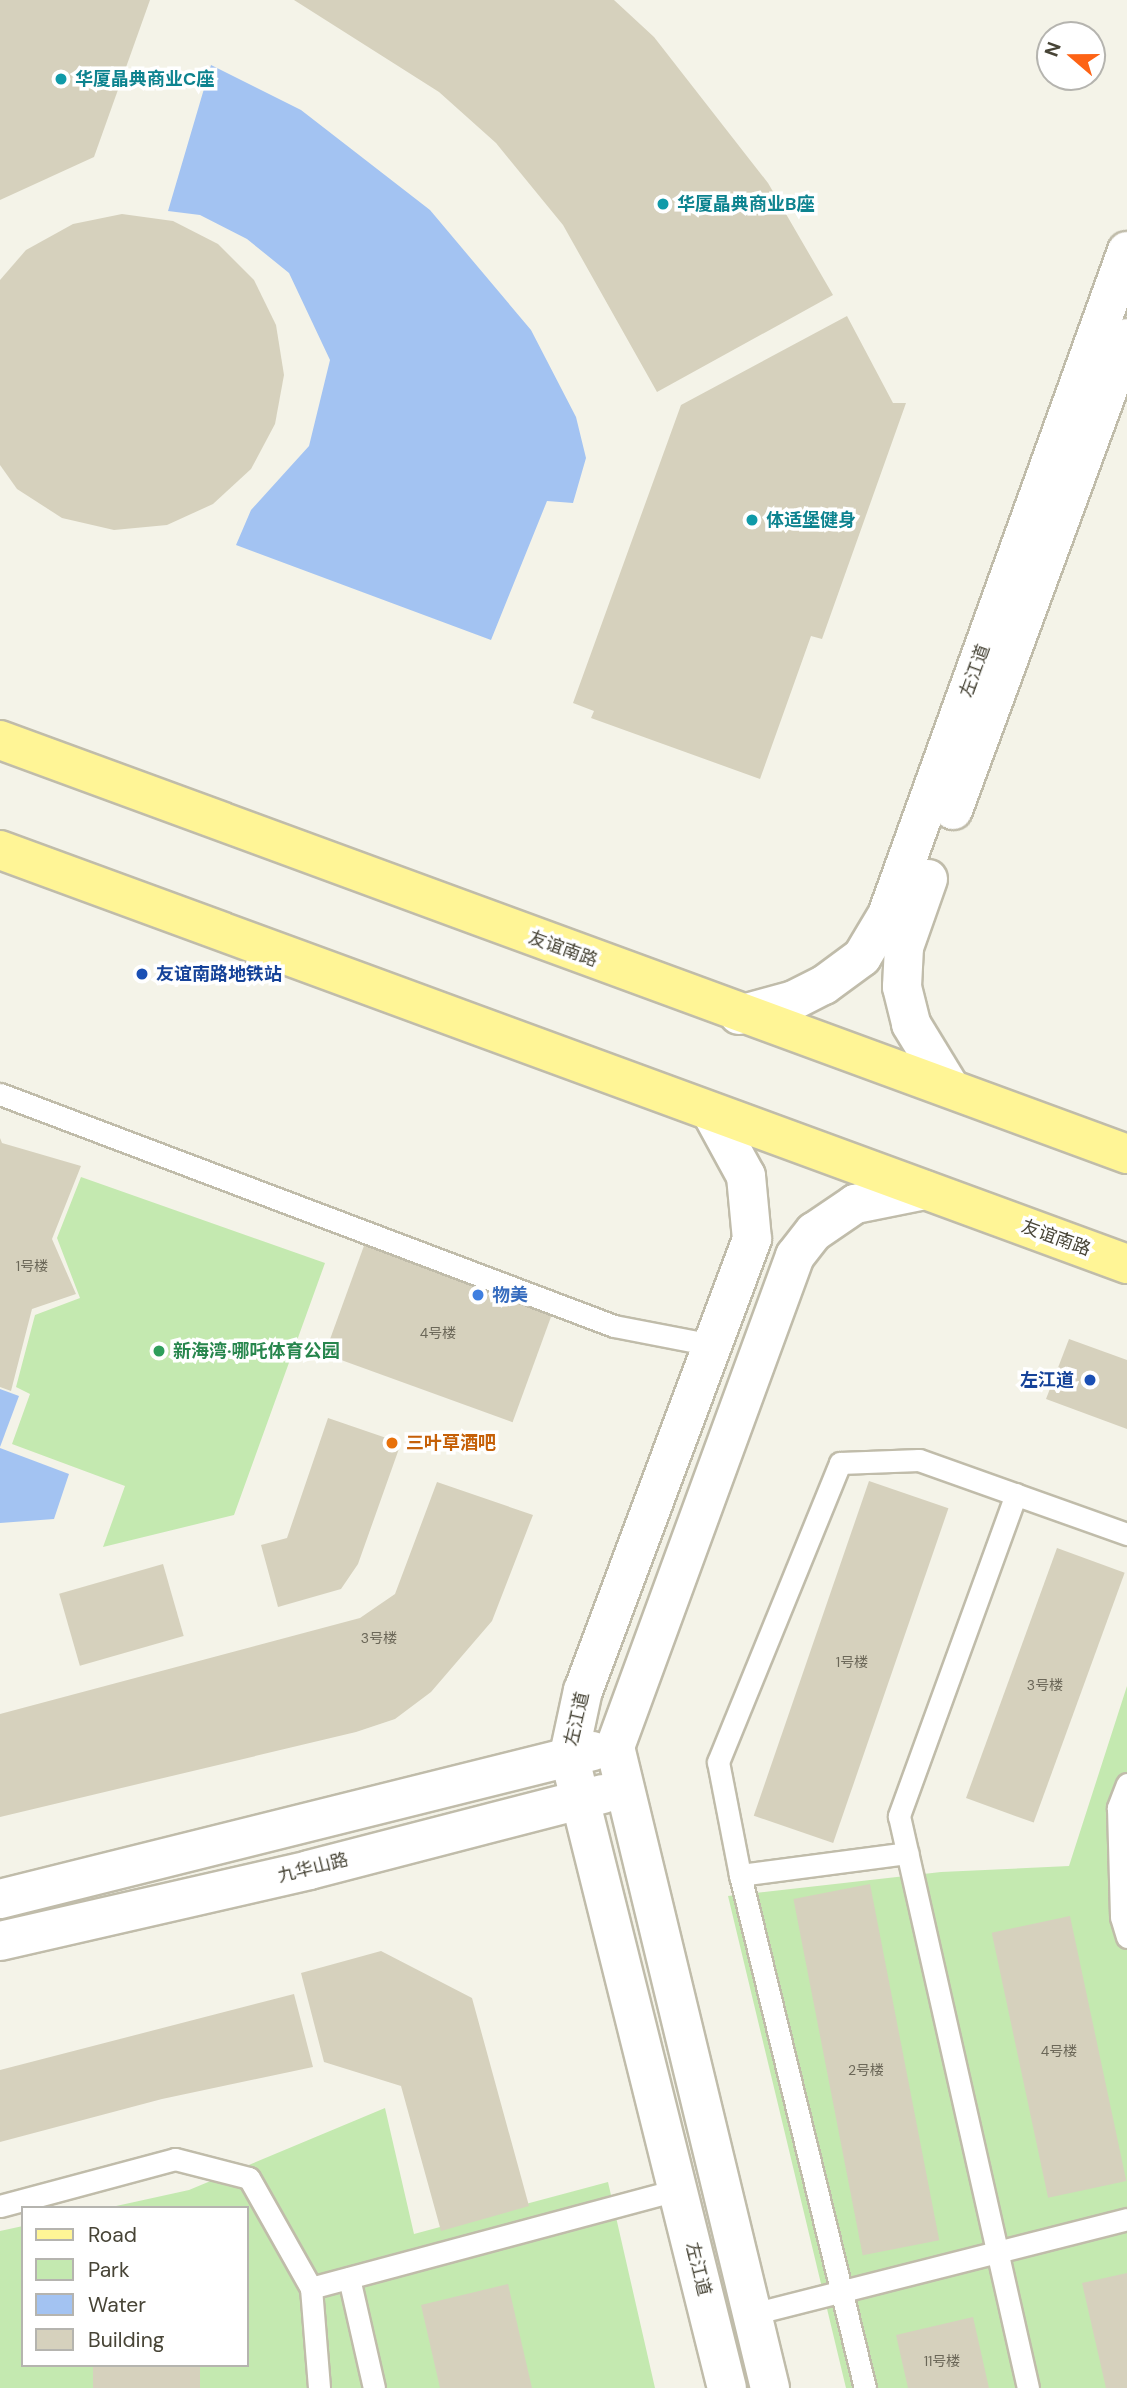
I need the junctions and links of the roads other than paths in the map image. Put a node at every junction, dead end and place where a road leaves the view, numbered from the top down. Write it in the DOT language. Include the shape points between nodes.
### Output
graph roads {
  1 [pos="1127,251"];
  2 [pos="1127,338"];
  3 [pos="0,740"];
  4 [pos="0,850"];
  5 [pos="739,1015"];
  6 [pos="950,1088"];
  7 [pos="0,1094"];
  8 [pos="711,1112"];
  9 [pos="1127,1154"];
  10 [pos="925,1190"];
  11 [pos="1127,1264"];
  12 [pos="713,1345"];
  13 [pos="1016,1494"];
  14 [pos="1127,1534"];
  15 [pos="615,1747"];
  16 [pos="569,1755"];
  17 [pos="1127,1784"];
  18 [pos="624,1790"];
  19 [pos="579,1799"];
  20 [pos="908,1853"];
  21 [pos="740,1875"];
  22 [pos="0,1899"];
  23 [pos="1127,1937"];
  24 [pos="0,1941"];
  25 [pos="678,2190"];
  26 [pos="0,2206"];
  27 [pos="1127,2219"];
  28 [pos="997,2253"];
  29 [pos="349,2278"];
  30 [pos="311,2288"];
  31 [pos="842,2293"];
  32 [pos="752,2314"];
  33 [pos="319,2388"];
  34 [pos="374,2388"];
  35 [pos="727,2388"];
  36 [pos="770,2388"];
  37 [pos="865,2388"];
  38 [pos="1028,2388"];
  1 -- 5 [label="street, 左江道" via="887,915 862,957 824,985 794,1000"];
  2 -- 6 [label="street, 左江道" via="904,947 902,987 911,1024"];
  3 -- 5 [label="main road, 友谊南路"];
  4 -- 8 [label="main road, 友谊南路"];
  5 -- 6 [label="main road, 友谊南路"];
  6 -- 9 [label="main road, 友谊南路"];
  7 -- 12 [label="lane" via="614,1326"];
  8 -- 10 [label="main road, 友谊南路"];
  8 -- 12 [label="street, 左江道" via="746,1176 752,1216 752,1239"];
  10 -- 11 [label="main road, 友谊南路"];
  10 -- 15 [label="street" via="855,1204 814,1232 794,1256"];
  12 -- 16 [label="street, 左江道" via="583,1690"];
  13 -- 14 [label="lane"];
  13 -- 20 [label="lane" via="899,1816"];
  13 -- 21 [label="lane" via="919,1460 840,1463 718,1762"];
  15 -- 16 [label="street"];
  15 -- 18 [label="street"];
  16 -- 19 [label="street, 左江道"];
  16 -- 22 [label="street" via="482,1781"];
  17 -- 23 [label="lane" via="1118,1808 1121,1917"];
  18 -- 19 [label="street, 九华山路"];
  18 -- 32 [label="street"];
  19 -- 24 [label="street, 九华山路" via="309,1870"];
  19 -- 25 [label="street, 左江道"];
  20 -- 21 [label="lane"];
  20 -- 28 [label="lane"];
  21 -- 31 [label="lane"];
  25 -- 29 [label="lane"];
  25 -- 35 [label="street, 左江道"];
  26 -- 30 [label="lane" via="175,2159 250,2178"];
  27 -- 28 [label="lane"];
  28 -- 31 [label="lane"];
  28 -- 38 [label="lane"];
  29 -- 30 [label="lane"];
  29 -- 34 [label="lane"];
  30 -- 33 [label="lane"];
  31 -- 32 [label="lane"];
  31 -- 37 [label="lane"];
  32 -- 36 [label="street"];
}
